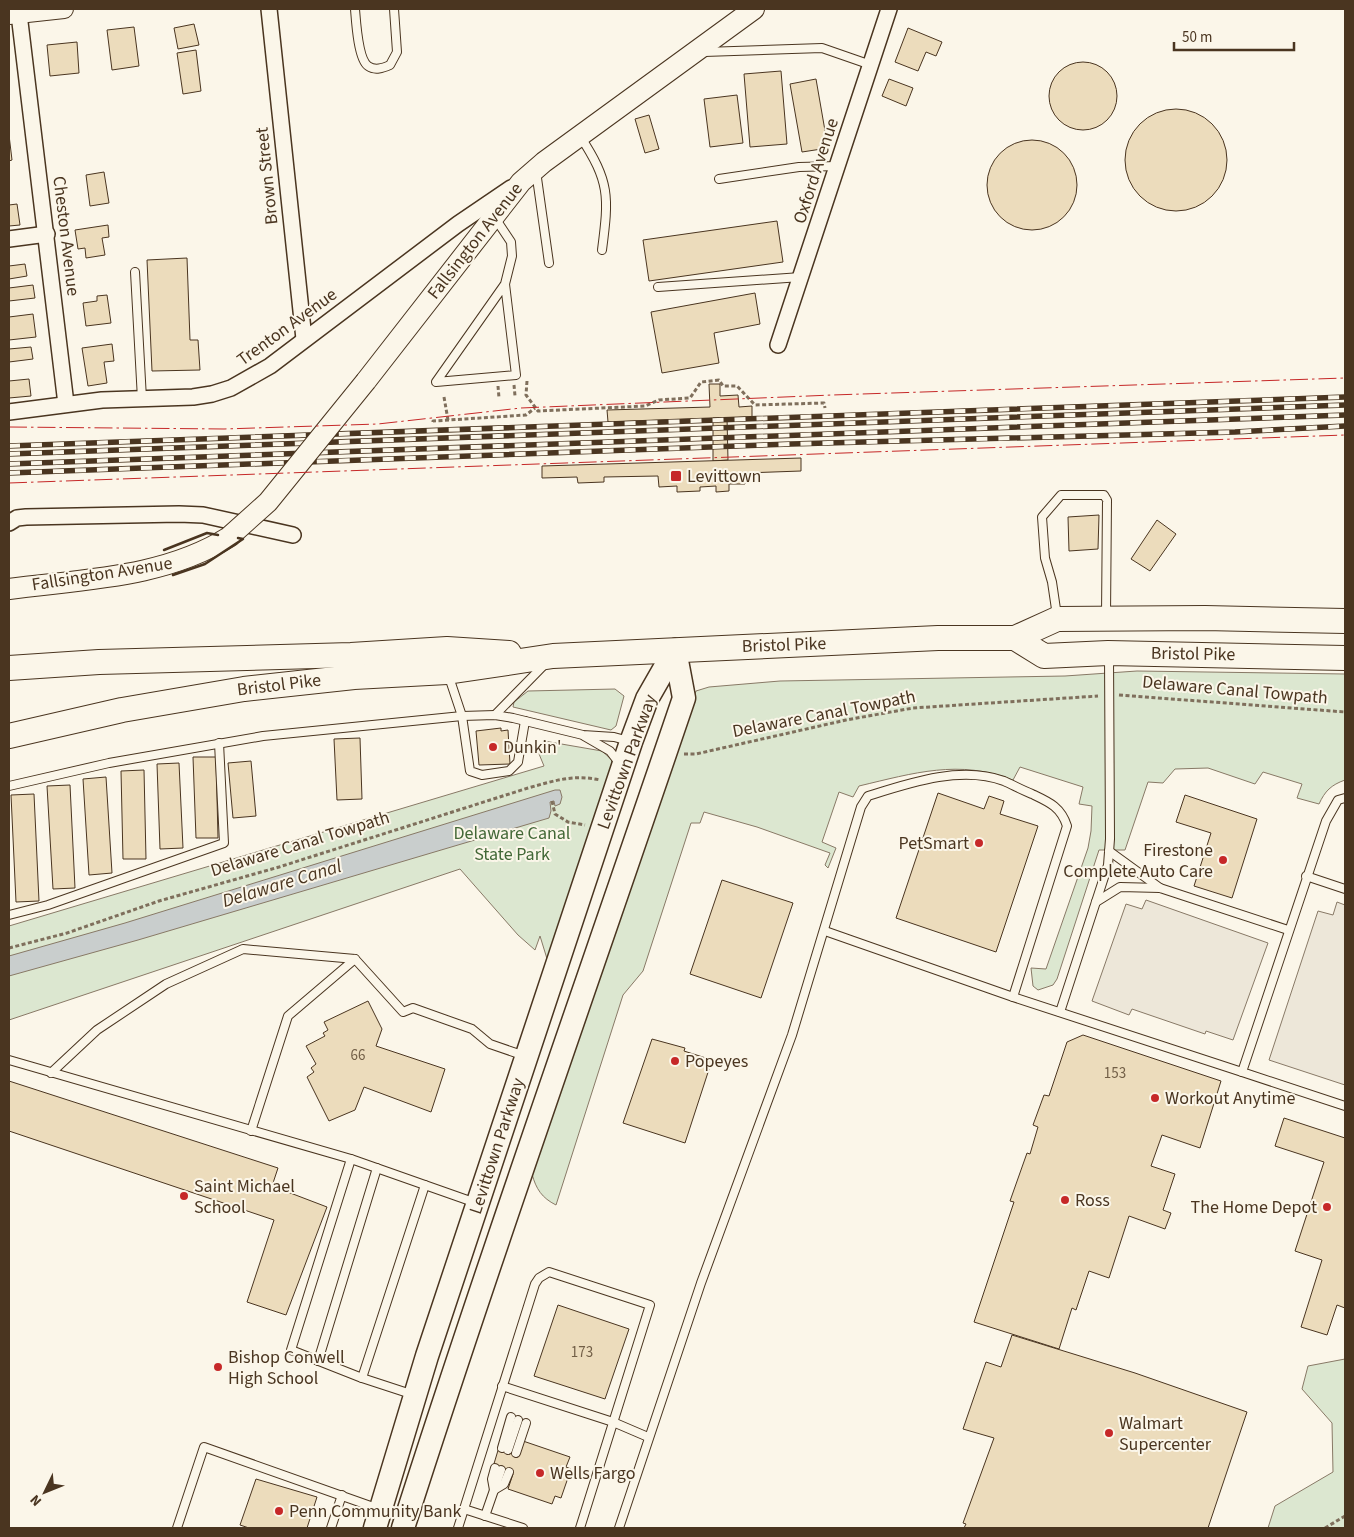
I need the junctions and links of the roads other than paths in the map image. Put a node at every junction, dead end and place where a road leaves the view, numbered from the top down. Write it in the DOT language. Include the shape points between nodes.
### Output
graph roads {
  1 [pos="64,9"];
  2 [pos="268,9"];
  3 [pos="355,9"];
  4 [pos="394,9"];
  5 [pos="754,9"];
  6 [pos="889,9"];
  7 [pos="14,14"];
  8 [pos="695,52"];
  9 [pos="871,65"];
  10 [pos="580,136"];
  11 [pos="838,166"];
  12 [pos="528,176"];
  13 [pos="719,179"];
  14 [pos="494,216"];
  15 [pos="47,234"];
  16 [pos="9,239"];
  17 [pos="602,250"];
  18 [pos="549,263"];
  19 [pos="135,272"];
  20 [pos="801,277"];
  21 [pos="505,284"];
  22 [pos="658,288"];
  23 [pos="304,339"];
  24 [pos="778,345"];
  25 [pos="142,399"];
  26 [pos="66,404"];
  27 [pos="9,412"];
  28 [pos="9,523"];
  29 [pos="293,535"];
  30 [pos="9,589"];
  31 [pos="1106,618"];
  32 [pos="1057,619"];
  33 [pos="1345,621"];
  34 [pos="1015,638"];
  35 [pos="674,650"];
  36 [pos="1108,653"];
  37 [pos="553,656"];
  38 [pos="1345,658"];
  39 [pos="9,668"];
  40 [pos="447,672"];
  41 [pos="496,715"];
  42 [pos="462,716"];
  43 [pos="525,720"];
  44 [pos="583,735"];
  45 [pos="9,736"];
  46 [pos="631,742"];
  47 [pos="219,743"];
  48 [pos="622,768"];
  49 [pos="9,786"];
  50 [pos="1345,798"];
  51 [pos="1109,851"];
  52 [pos="1306,876"];
  53 [pos="1160,888"];
  54 [pos="1345,888"];
  55 [pos="1095,903"];
  56 [pos="9,915"];
  57 [pos="1288,930"];
  58 [pos="825,931"];
  59 [pos="355,960"];
  60 [pos="1013,996"];
  61 [pos="1060,1012"];
  62 [pos="527,1057"];
  63 [pos="9,1060"];
  64 [pos="1242,1072"];
  65 [pos="51,1073"];
  66 [pos="1345,1106"];
  67 [pos="251,1131"];
  68 [pos="351,1159"];
  69 [pos="377,1168"];
  70 [pos="425,1185"];
  71 [pos="478,1204"];
  72 [pos="318,1361"];
  73 [pos="362,1378"];
  74 [pos="502,1386"];
  75 [pos="416,1396"];
  76 [pos="613,1422"];
  77 [pos="648,1437"];
  78 [pos="508,1450"];
  79 [pos="494,1490"];
  80 [pos="342,1495"];
  81 [pos="464,1509"];
  82 [pos="485,1516"];
  83 [pos="378,1519"];
  84 [pos="177,1528"];
  85 [pos="330,1528"];
  86 [pos="403,1528"];
  87 [pos="458,1528"];
  88 [pos="522,1528"];
  89 [pos="580,1528"];
  90 [pos="619,1528"];
  1 -- 7 [label="street"];
  2 -- 23 [label="street, Brown Street"];
  3 -- 4 [label="lane" via="364,62 368,67 378,69 390,65 397,52"];
  5 -- 8 [label="main road, Fallsington Avenue"];
  6 -- 9 [label="street, Oxford Avenue"];
  7 -- 15 [label="street, Cheston Avenue"];
  8 -- 9 [label="lane" via="822,48"];
  8 -- 10 [label="main road, Fallsington Avenue"];
  9 -- 11 [label="street, Oxford Avenue"];
  10 -- 12 [label="main road, Fallsington Avenue"];
  10 -- 17 [label="lane" via="594,157 604,182 606,220"];
  11 -- 13 [label="lane" via="799,167"];
  11 -- 20 [label="street, Oxford Avenue"];
  12 -- 14 [label="main road, Fallsington Avenue"];
  12 -- 18 [label="lane"];
  12 -- 23 [label="street, Trenton Avenue"];
  14 -- 21 [label="lane" via="511,242 512,256"];
  14 -- 30 [label="main road, Fallsington Avenue, bridge" via="268,502 229,537 184,561 159,567"];
  15 -- 16 [label="street"];
  15 -- 26 [label="street, Cheston Avenue"];
  19 -- 25 [label="lane"];
  20 -- 22 [label="lane"];
  20 -- 24 [label="street, Oxford Avenue"];
  21 -- 21 [label="lane" via="516,375 436,382 462,344"];
  23 -- 25 [label="street, Trenton Avenue" via="270,366 231,388 193,397"];
  25 -- 26 [label="street, Trenton Avenue"];
  26 -- 27 [label="street, Trenton Avenue"];
  28 -- 29 [label="street" via="26,517 203,515"];
  31 -- 32 [label="highway, Bristol Pike"];
  31 -- 32 [label="lane" via="1108,500 1104,495 1060,495 1042,517 1045,558"];
  31 -- 33 [label="highway, Bristol Pike"];
  32 -- 34 [label="highway, Bristol Pike"];
  34 -- 35 [label="highway, Bristol Pike" via="938,638"];
  34 -- 36 [label="highway, Bristol Pike" via="1044,656"];
  35 -- 37 [label="highway, Bristol Pike"];
  35 -- 46 [label="main road, Levittown Parkway" via="647,699"];
  35 -- 86 [label="main road, Levittown Parkway" via="684,698 549,1087"];
  36 -- 38 [label="highway, Bristol Pike"];
  36 -- 51 [label="lane"];
  37 -- 39 [label="highway, Bristol Pike" via="446,649"];
  37 -- 40 [label="highway, Bristol Pike"];
  37 -- 41 [label="lane"];
  40 -- 42 [label="lane"];
  40 -- 45 [label="highway, Bristol Pike" via="354,677 236,690 122,710"];
  41 -- 42 [label="lane"];
  41 -- 43 [label="lane"];
  42 -- 43 [label="lane" via="470,771 482,775 509,772 518,762"];
  42 -- 47 [label="lane" via="304,730"];
  43 -- 44 [label="lane"];
  44 -- 46 [label="lane"];
  44 -- 48 [label="lane" via="610,751"];
  46 -- 48 [label="main road, Levittown Parkway"];
  47 -- 49 [label="lane"];
  47 -- 56 [label="lane" via="224,843 48,905"];
  48 -- 62 [label="main road, Levittown Parkway"];
  50 -- 52 [label="lane" via="1338,800 1326,821"];
  51 -- 53 [label="lane"];
  51 -- 55 [label="lane" via="1108,865"];
  52 -- 54 [label="lane"];
  52 -- 57 [label="lane"];
  53 -- 55 [label="lane" via="1120,886"];
  53 -- 57 [label="lane"];
  55 -- 61 [label="lane"];
  57 -- 64 [label="lane"];
  58 -- 60 [label="lane"];
  58 -- 60 [label="lane" via="861,807 868,796 911,782 956,776 981,776 1003,781 1053,804 1063,813 1067,826"];
  58 -- 77 [label="lane" via="792,1035 738,1178"];
  59 -- 62 [label="lane" via="403,1012 413,1008 472,1029 490,1044"];
  59 -- 65 [label="lane" via="243,949 166,984 97,1030"];
  59 -- 67 [label="lane" via="288,1016"];
  60 -- 61 [label="lane"];
  61 -- 64 [label="lane"];
  62 -- 71 [label="main road, Levittown Parkway"];
  63 -- 65 [label="lane"];
  64 -- 66 [label="lane"];
  65 -- 67 [label="lane"];
  67 -- 68 [label="lane"];
  68 -- 69 [label="lane"];
  68 -- 72 [label="lane" via="291,1350"];
  69 -- 70 [label="lane"];
  69 -- 72 [label="lane"];
  70 -- 71 [label="lane"];
  70 -- 73 [label="lane"];
  71 -- 75 [label="main road, Levittown Parkway"];
  72 -- 73 [label="lane"];
  73 -- 75 [label="lane"];
  74 -- 76 [label="lane"];
  74 -- 76 [label="lane" via="535,1284 545,1274 554,1272 650,1305"];
  74 -- 81 [label="lane"];
  75 -- 83 [label="main road, Levittown Parkway"];
  76 -- 77 [label="lane"];
  76 -- 89 [label="lane"];
  77 -- 90 [label="lane"];
  78 -- 78 [label="lane" via="518,1420"];
  79 -- 79 [label="lane" via="504,1484 502,1470 492,1480"];
  79 -- 82 [label="lane"];
  80 -- 83 [label="lane"];
  80 -- 84 [label="lane" via="204,1447"];
  80 -- 85 [label="lane"];
  81 -- 82 [label="lane"];
  81 -- 87 [label="lane"];
  82 -- 88 [label="lane"];
}
